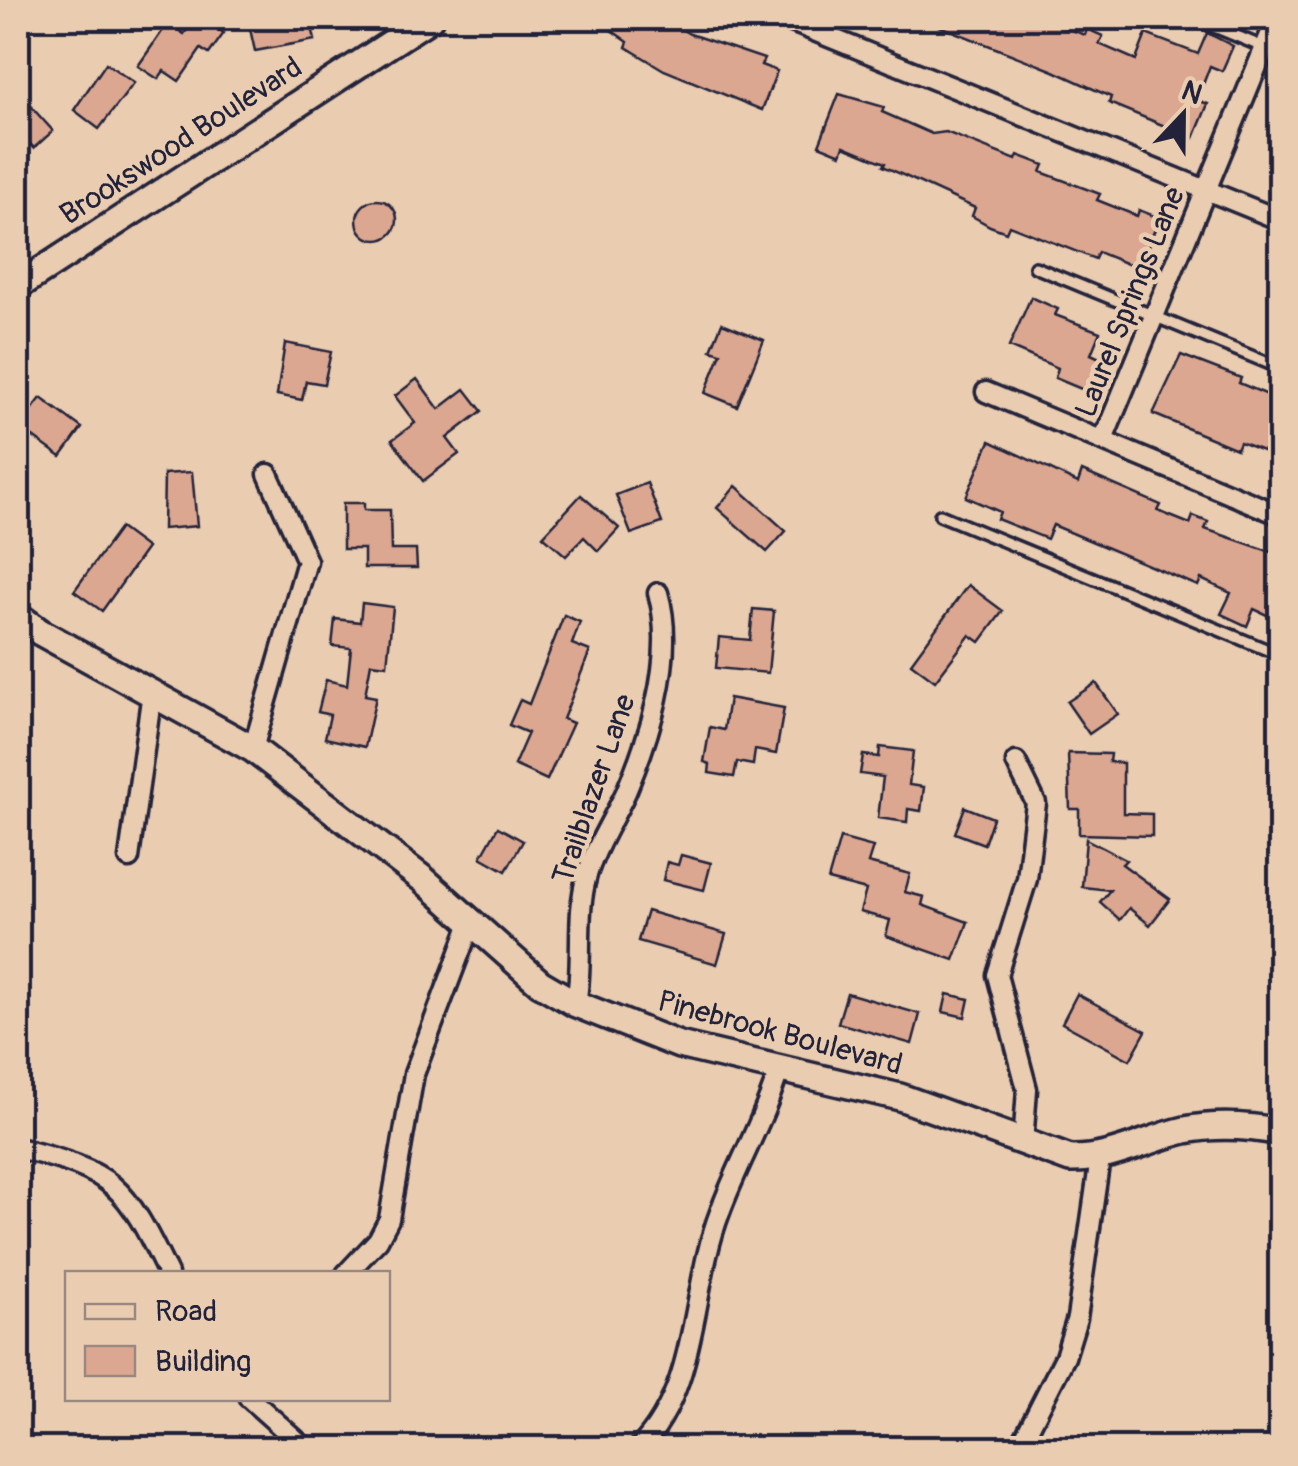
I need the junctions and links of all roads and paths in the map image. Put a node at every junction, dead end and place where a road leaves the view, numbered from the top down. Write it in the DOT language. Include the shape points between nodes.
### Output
graph roads {
  1 [pos="430,18"];
  2 [pos="782,18"];
  3 [pos="1192,18"];
  4 [pos="1277,18"];
  5 [pos="1272,50"];
  6 [pos="1206,190"];
  7 [pos="1280,220"];
  8 [pos="1035,266"];
  9 [pos="18,286"];
  10 [pos="1154,316"];
  11 [pos="1280,368"];
  12 [pos="986,392"];
  13 [pos="1103,440"];
  14 [pos="268,474"];
  15 [pos="940,515"];
  16 [pos="1280,515"];
  17 [pos="658,593"];
  18 [pos="18,616"];
  19 [pos="1280,655"];
  20 [pos="152,692"];
  21 [pos="252,749"];
  22 [pos="1016,762"];
  23 [pos="129,858"];
  24 [pos="471,923"];
  25 [pos="576,1004"];
  26 [pos="779,1070"];
  27 [pos="1280,1132"];
  28 [pos="1023,1144"];
  29 [pos="18,1148"];
  30 [pos="1100,1158"];
  31 [pos="167,1271"];
  32 [pos="349,1271"];
  33 [pos="252,1401"];
  34 [pos="306,1448"];
  35 [pos="639,1448"];
  36 [pos="1018,1448"];
  1 -- 9 [label="street, Brookswood Boulevard"];
  2 -- 6 [label="street"];
  3 -- 5 [label="lane"];
  4 -- 5 [label="street, Laurel Springs Lane"];
  5 -- 6 [label="street, Laurel Springs Lane"];
  6 -- 7 [label="street"];
  6 -- 10 [label="street, Laurel Springs Lane"];
  8 -- 10 [label="lane"];
  10 -- 11 [label="lane"];
  10 -- 13 [label="street, Laurel Springs Lane"];
  12 -- 13 [label="street"];
  13 -- 16 [label="street"];
  14 -- 21 [label="street" via="307,560"];
  15 -- 19 [label="lane"];
  17 -- 25 [label="street, Trailblazer Lane" via="666,650 642,748 586,878"];
  18 -- 20 [label="street, Pinebrook Boulevard"];
  20 -- 21 [label="street, Pinebrook Boulevard"];
  20 -- 23 [label="street"];
  21 -- 24 [label="street, Pinebrook Boulevard"];
  22 -- 28 [label="street" via="1036,803 1026,879 998,975 1027,1089"];
  24 -- 25 [label="street, Pinebrook Boulevard" via="540,983"];
  24 -- 32 [label="street" via="414,1074 389,1219"];
  25 -- 26 [label="street, Pinebrook Boulevard" via="679,1045"];
  26 -- 28 [label="street, Pinebrook Boulevard" via="900,1097"];
  26 -- 35 [label="street" via="708,1250 679,1389"];
  27 -- 30 [label="street, Pinebrook Boulevard" via="1186,1130"];
  28 -- 30 [label="street, Pinebrook Boulevard" via="1070,1160"];
  29 -- 31 [label="street" via="73,1162 113,1184 137,1209"];
  30 -- 36 [label="street" via="1077,1318 1065,1357"];
  33 -- 34 [label="street"];
}
